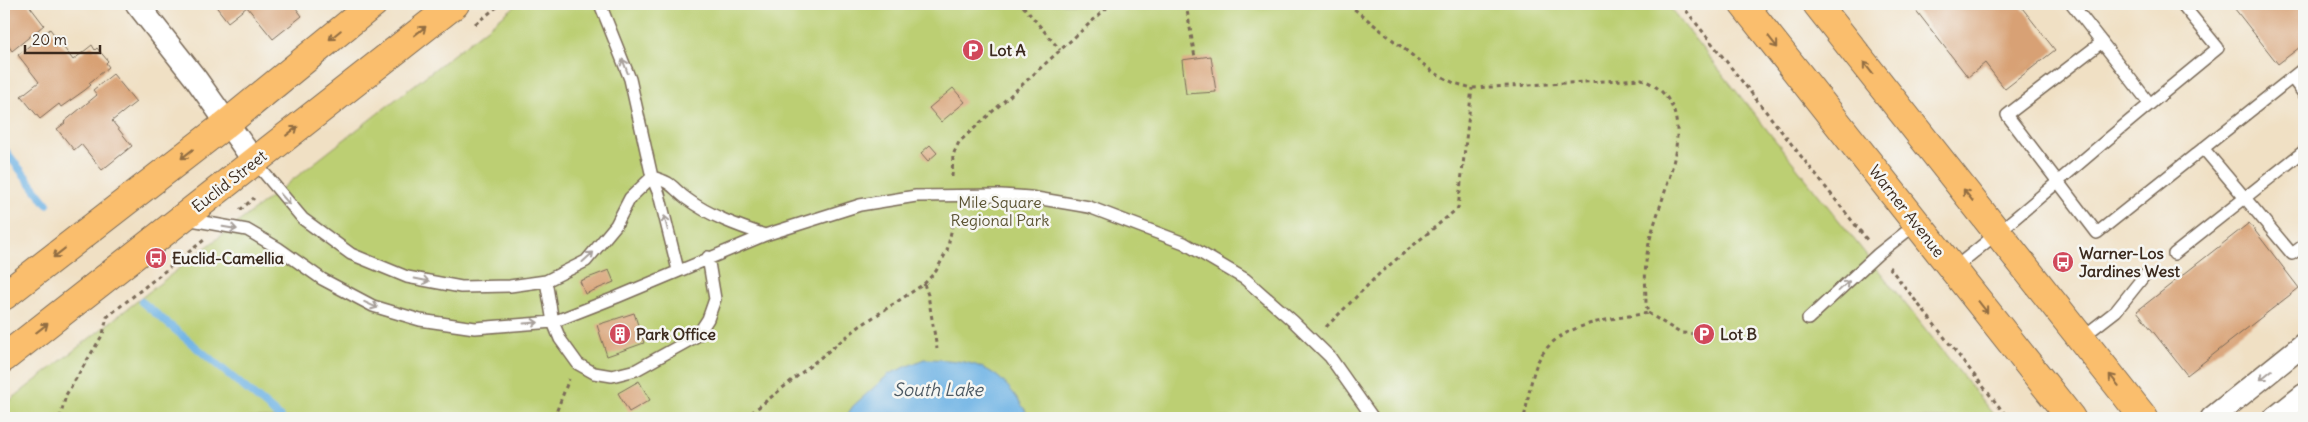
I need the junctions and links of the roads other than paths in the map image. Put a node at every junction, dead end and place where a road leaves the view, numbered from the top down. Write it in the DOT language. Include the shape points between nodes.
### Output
graph roads {
  1 [pos="137,4"];
  2 [pos="373,4"];
  3 [pos="455,4"];
  4 [pos="600,4"];
  5 [pos="1743,4"];
  6 [pos="1817,4"];
  7 [pos="2072,4"];
  8 [pos="2182,4"];
  9 [pos="2102,42"];
  10 [pos="2304,68"];
  11 [pos="2292,78"];
  12 [pos="2304,94"];
  13 [pos="2150,104"];
  14 [pos="226,124"];
  15 [pos="2203,148"];
  16 [pos="2304,151"];
  17 [pos="254,162"];
  18 [pos="652,177"];
  19 [pos="2057,180"];
  20 [pos="2244,198"];
  21 [pos="182,218"];
  22 [pos="1916,224"];
  23 [pos="1999,233"];
  24 [pos="765,235"];
  25 [pos="2304,245"];
  26 [pos="2174,254"];
  27 [pos="708,257"];
  28 [pos="1953,269"];
  29 [pos="678,270"];
  30 [pos="2144,276"];
  31 [pos="546,281"];
  32 [pos="4,296"];
  33 [pos="1808,320"];
  34 [pos="553,322"];
  35 [pos="2080,339"];
  36 [pos="2304,344"];
  37 [pos="4,358"];
  38 [pos="2304,395"];
  39 [pos="1373,418"];
  40 [pos="2071,418"];
  41 [pos="2144,418"];
  42 [pos="2212,418"];
  43 [pos="2275,418"];
  1 -- 14 [label="street" via="196,79"];
  2 -- 14 [label="main road, one-way"];
  17 -- 3 [label="main road, Euclid Street, one-way"];
  18 -- 4 [label="lane, one-way" via="630,79"];
  5 -- 22 [label="main road, Warner Avenue, one-way"];
  23 -- 6 [label="main road, one-way"];
  7 -- 9 [label="lane"];
  8 -- 13 [label="lane" via="2218,48"];
  9 -- 13 [label="lane"];
  9 -- 19 [label="lane" via="2008,116"];
  10 -- 11 [label="lane"];
  11 -- 12 [label="lane"];
  11 -- 15 [label="lane"];
  13 -- 19 [label="lane"];
  14 -- 17 [label="street"];
  14 -- 32 [label="main road, one-way"];
  15 -- 19 [label="lane" via="2096,233"];
  15 -- 20 [label="lane"];
  16 -- 20 [label="lane"];
  17 -- 21 [label="main road, Euclid Street"];
  17 -- 31 [label="lane, one-way" via="303,220 351,254 408,277 461,288"];
  18 -- 24 [label="lane" via="668,181 687,199 721,218"];
  29 -- 18 [label="lane, one-way"];
  31 -- 18 [label="lane, one-way" via="586,261 616,225 630,198"];
  19 -- 23 [label="lane"];
  20 -- 25 [label="lane" via="2292,254"];
  20 -- 26 [label="lane"];
  21 -- 34 [label="lane, one-way" via="247,230 322,280 373,306 420,320 475,328"];
  37 -- 21 [label="main road, Euclid Street, one-way"];
  22 -- 28 [label="main road, Warner Avenue"];
  33 -- 22 [label="lane, one-way" via="1878,254"];
  23 -- 28 [label="lane"];
  23 -- 35 [label="main road"];
  24 -- 27 [label="lane"];
  24 -- 39 [label="lane" via="860,205 916,196 1002,195 1089,207 1184,243 1245,279 1330,357"];
  27 -- 29 [label="lane"];
  27 -- 34 [label="lane" via="715,299 708,319 697,336 636,370 612,376 594,373 578,364 560,339"];
  28 -- 40 [label="main road, Warner Avenue, one-way"];
  29 -- 34 [label="lane"];
  30 -- 35 [label="lane" via="2116,311"];
  31 -- 34 [label="lane"];
  41 -- 35 [label="main road, one-way"];
  36 -- 42 [label="street, one-way"];
  38 -- 43 [label="street"];
}
